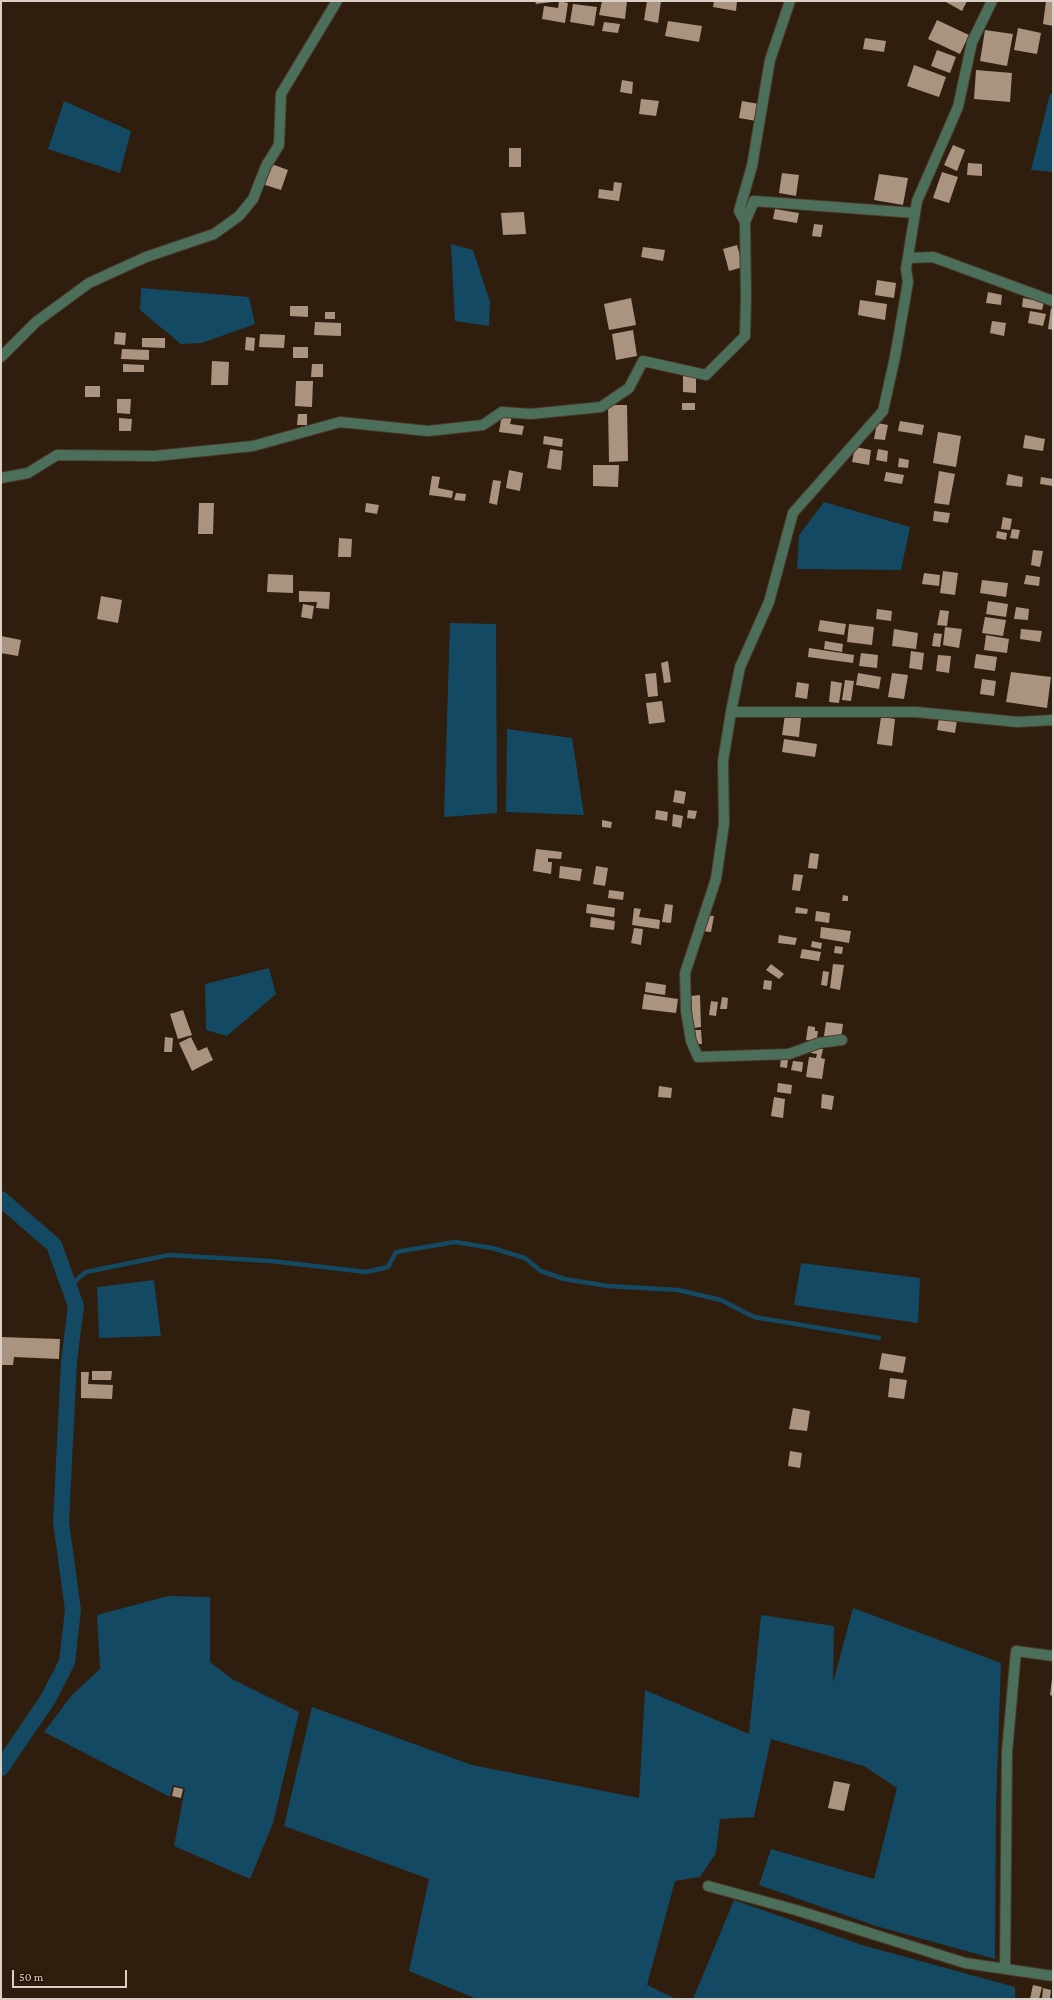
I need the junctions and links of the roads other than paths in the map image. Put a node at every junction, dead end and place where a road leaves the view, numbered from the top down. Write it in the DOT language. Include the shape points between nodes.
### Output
graph roads {
  1 [pos="337,1"];
  2 [pos="790,1"];
  3 [pos="992,1"];
  4 [pos="915,213"];
  5 [pos="745,222"];
  6 [pos="908,258"];
  7 [pos="1053,301"];
  8 [pos="1,357"];
  9 [pos="1,478"];
  10 [pos="731,712"];
  11 [pos="1053,720"];
  12 [pos="842,1040"];
  13 [pos="1053,1656"];
  14 [pos="708,1886"];
  15 [pos="1005,1968"];
  16 [pos="1053,1976"];
  1 -- 8 [label="street" via="281,94 279,145 266,166 253,199 239,216 214,234 146,257 89,283 36,322"];
  2 -- 5 [label="street" via="770,60 752,166 739,211"];
  3 -- 4 [label="street" via="972,42 958,107 917,201"];
  4 -- 5 [label="street" via="754,201"];
  4 -- 6 [label="street"];
  5 -- 9 [label="street" via="744,336 706,375 643,361 630,388 602,407 531,414 502,412 483,425 428,431 340,422 253,446 155,456 57,454 28,473"];
  6 -- 7 [label="street" via="933,257"];
  6 -- 10 [label="street" via="908,282 883,411 792,513 769,602 740,666"];
  10 -- 11 [label="street" via="916,712 1018,722"];
  10 -- 12 [label="street" via="723,761 724,824 716,879 685,973 686,1011 691,1041 698,1057 789,1054 819,1043"];
  13 -- 15 [label="street" via="1016,1652 1007,1752"];
  14 -- 15 [label="street" via="796,1910 965,1964"];
  15 -- 16 [label="street"];
}
